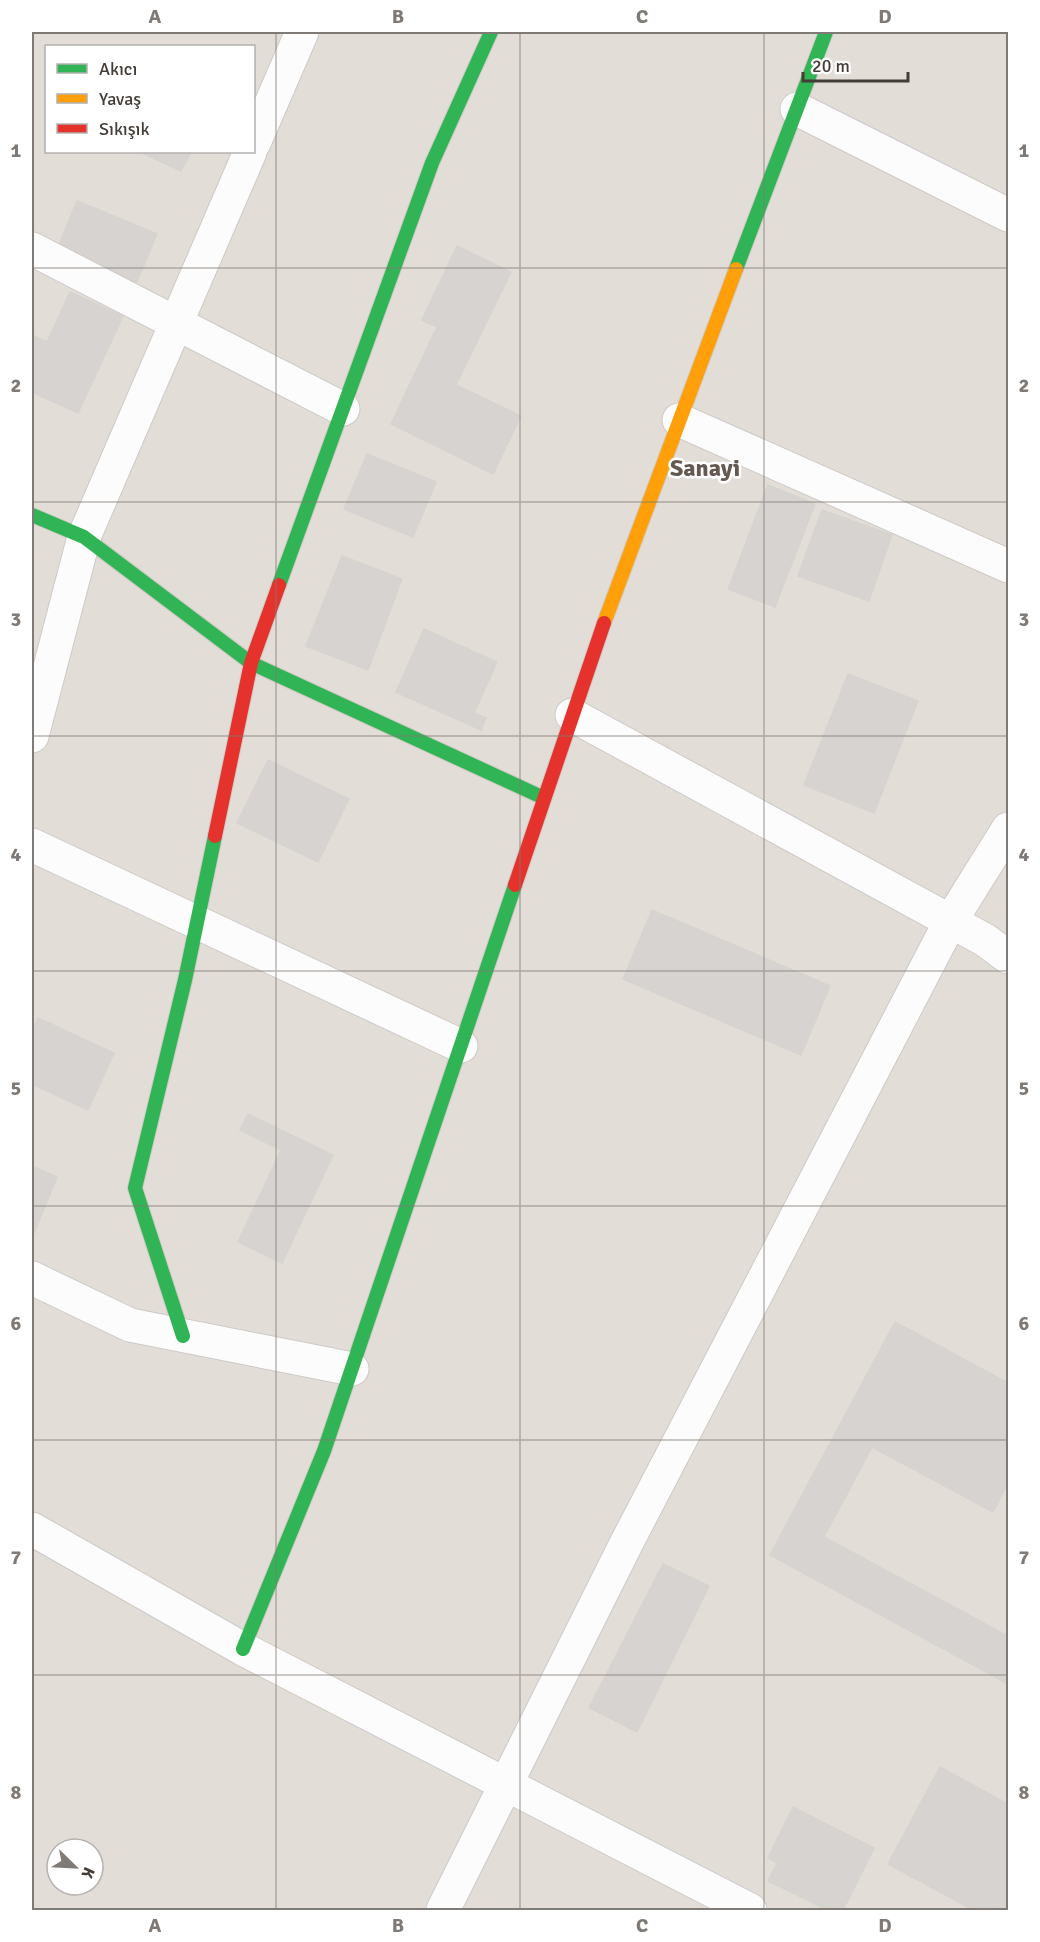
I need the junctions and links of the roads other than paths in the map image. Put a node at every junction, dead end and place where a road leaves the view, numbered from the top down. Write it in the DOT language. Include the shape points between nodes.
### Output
graph roads {
  1 [pos="302,32"];
  2 [pos="491,32"];
  3 [pos="826,32"];
  4 [pos="797,109"];
  5 [pos="255,141"];
  6 [pos="250,153"];
  7 [pos="1008,215"];
  8 [pos="32,249"];
  9 [pos="176,323"];
  10 [pos="343,409"];
  11 [pos="679,420"];
  12 [pos="32,515"];
  13 [pos="84,537"];
  14 [pos="1008,566"];
  15 [pos="251,663"];
  16 [pos="572,715"];
  17 [pos="32,736"];
  18 [pos="544,798"];
  19 [pos="1008,829"];
  20 [pos="32,844"];
  21 [pos="950,921"];
  22 [pos="196,923"];
  23 [pos="1008,957"];
  24 [pos="461,1046"];
  25 [pos="32,1278"];
  26 [pos="183,1335"];
  27 [pos="352,1369"];
  28 [pos="32,1530"];
  29 [pos="243,1649"];
  30 [pos="506,1786"];
  31 [pos="443,1911"];
  32 [pos="750,1911"];
  1 -- 5 [label="street"];
  2 -- 10 [label="street" via="432,164"];
  3 -- 4 [label="street"];
  4 -- 7 [label="street"];
  4 -- 11 [label="street"];
  6 -- 9 [label="street"];
  8 -- 9 [label="street"];
  9 -- 10 [label="street"];
  9 -- 13 [label="street"];
  10 -- 15 [label="street"];
  11 -- 14 [label="street"];
  11 -- 16 [label="street"];
  12 -- 13 [label="street"];
  13 -- 15 [label="street"];
  13 -- 17 [label="street"];
  15 -- 18 [label="street"];
  15 -- 22 [label="street"];
  16 -- 18 [label="street"];
  16 -- 21 [label="street"];
  18 -- 24 [label="street"];
  19 -- 21 [label="street"];
  20 -- 22 [label="street"];
  21 -- 23 [label="street"];
  21 -- 30 [label="street" via="627,1542"];
  22 -- 24 [label="street"];
  22 -- 26 [label="street" via="135,1188"];
  24 -- 27 [label="street"];
  25 -- 26 [label="street" via="130,1325"];
  26 -- 27 [label="street"];
  27 -- 29 [label="street" via="324,1450"];
  28 -- 29 [label="street"];
  29 -- 30 [label="street"];
  30 -- 31 [label="street"];
  30 -- 32 [label="street"];
}
